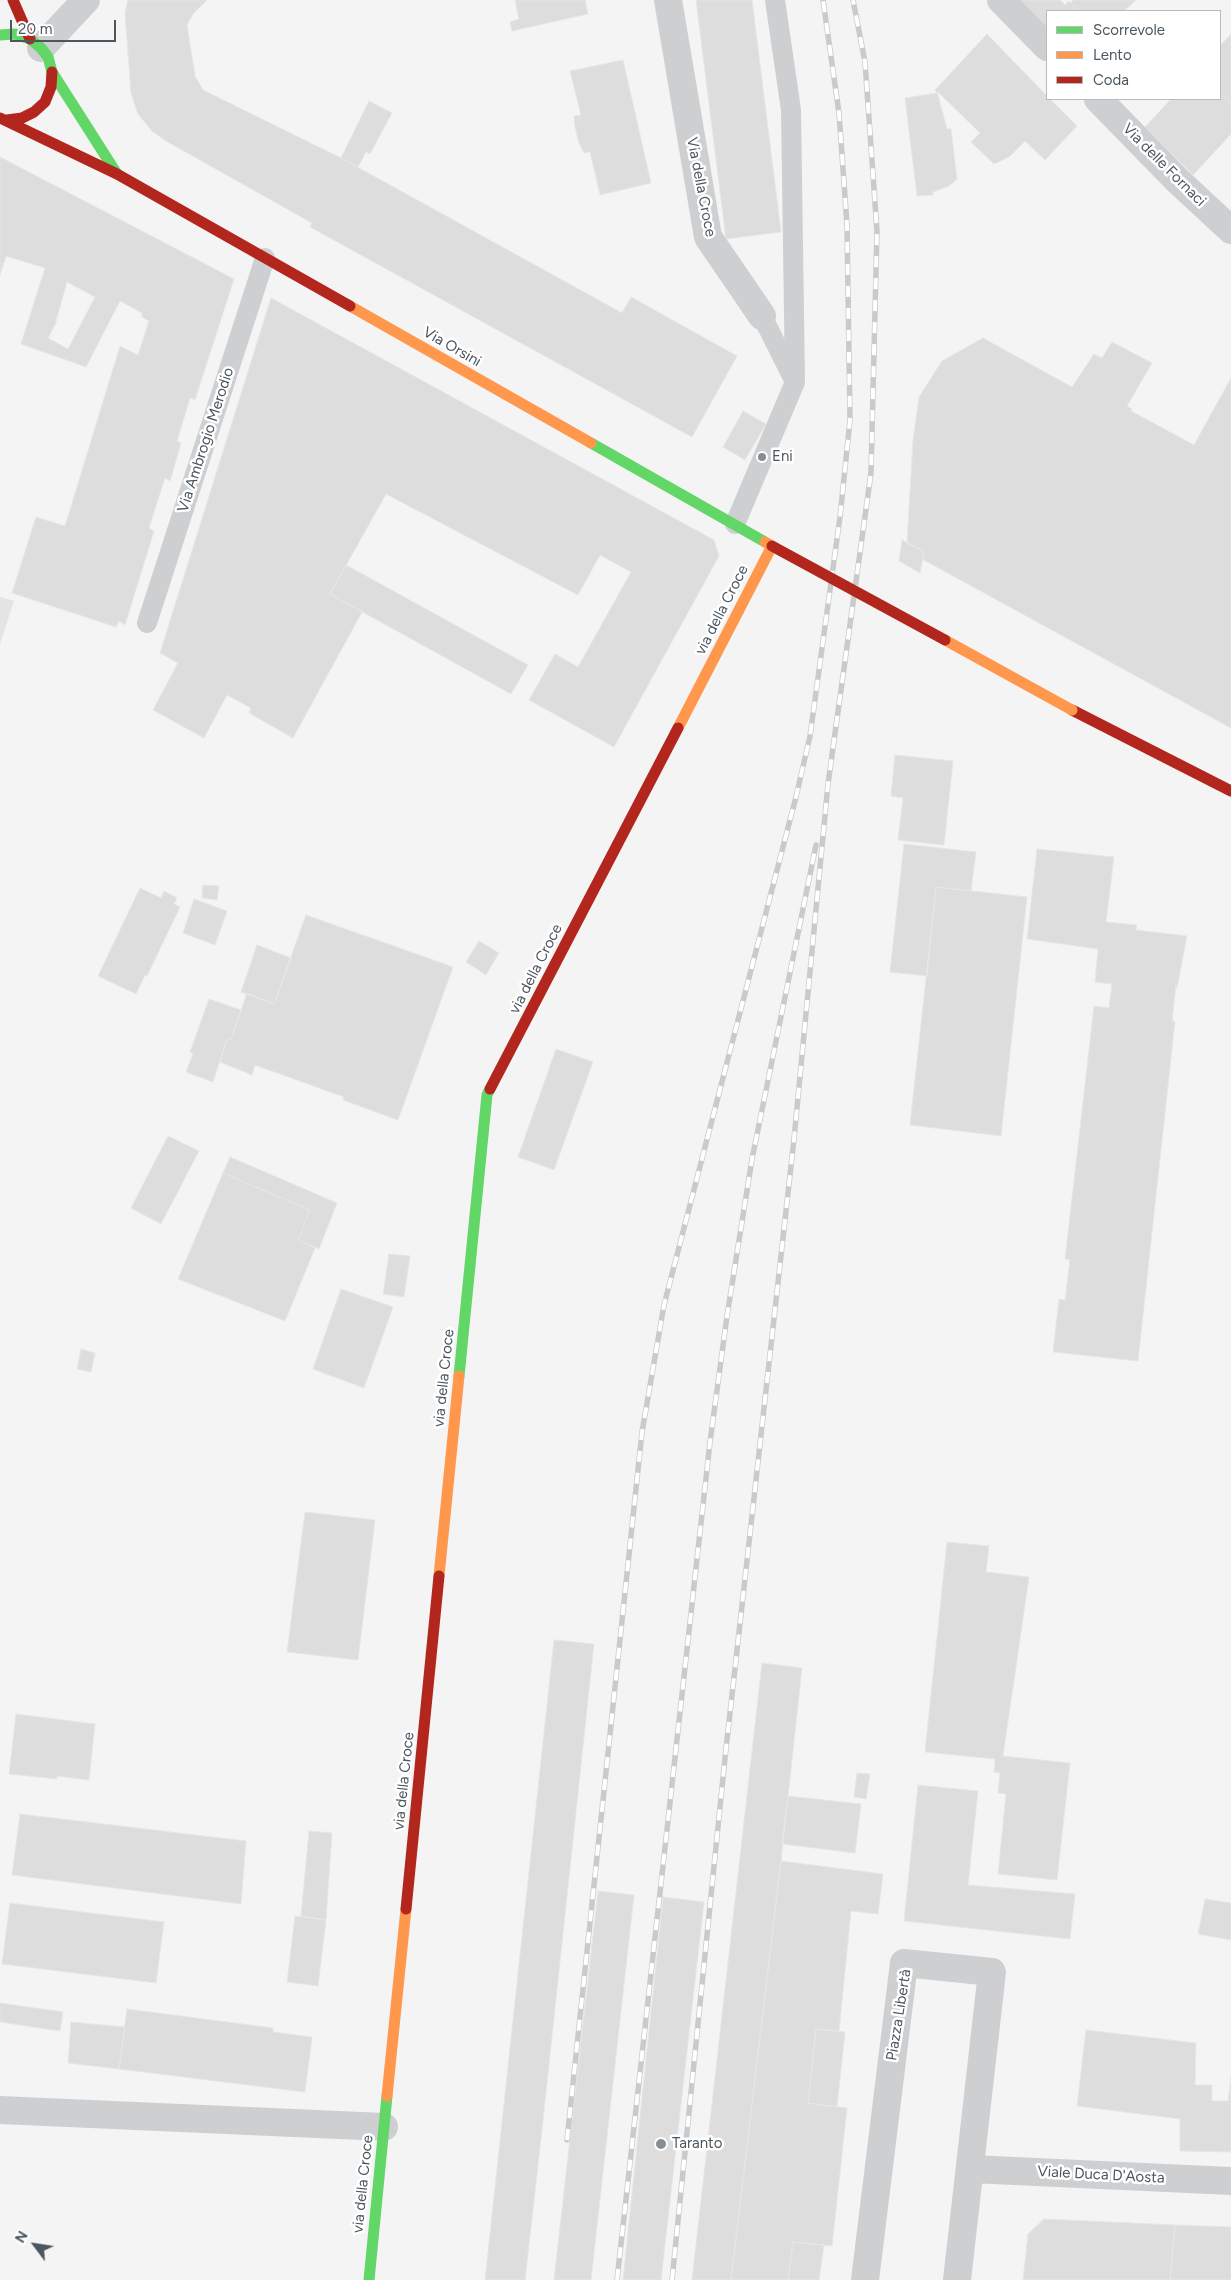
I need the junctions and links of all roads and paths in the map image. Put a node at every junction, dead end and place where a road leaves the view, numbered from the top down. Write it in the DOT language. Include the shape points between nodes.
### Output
graph roads {
  1 [pos="13,0"];
  2 [pos="86,0"];
  3 [pos="668,0"];
  4 [pos="775,0"];
  5 [pos="1002,0"];
  6 [pos="0,35"];
  7 [pos="1046,46"];
  8 [pos="41,53"];
  9 [pos="1099,100"];
  10 [pos="4,119"];
  11 [pos="116,174"];
  12 [pos="1231,230"];
  13 [pos="264,258"];
  14 [pos="762,316"];
  15 [pos="795,382"];
  16 [pos="734,524"];
  17 [pos="772,546"];
  18 [pos="147,623"];
  19 [pos="1231,792"];
  20 [pos="0,2110"];
  21 [pos="384,2127"];
  22 [pos="971,2169"];
  23 [pos="1231,2181"];
  24 [pos="369,2280"];
  25 [pos="865,2280"];
  26 [pos="957,2280"];
  1 -- 8 [label="street"];
  2 -- 8 [label="street"];
  3 -- 14 [label="street, Via della Croce" via="708,237"];
  4 -- 15 [label="lane" via="791,110"];
  5 -- 7 [label="street"];
  6 -- 8 [label="street" via="15,34"];
  8 -- 10 [label="street" via="51,87 45,102 22,118"];
  8 -- 11 [label="street"];
  9 -- 12 [label="street, Via delle Fornaci"];
  10 -- 11 [label="street, Via Orsini"];
  11 -- 13 [label="street, Via Orsini"];
  13 -- 16 [label="street, Via Orsini"];
  13 -- 18 [label="lane, Via Ambrogio Merodio"];
  14 -- 15 [label="lane, Via della Croce"];
  15 -- 16 [label="lane"];
  16 -- 17 [label="street, Via Orsini"];
  17 -- 19 [label="street, Via Orsini, bridge" via="1072,710"];
  17 -- 21 [label="street, via della Croce" via="488,1095"];
  20 -- 21 [label="street"];
  21 -- 24 [label="street, via della Croce"];
  22 -- 23 [label="street, Viale Duca D'Aosta"];
  22 -- 25 [label="street, Piazza Libertà" via="992,1972 904,1964"];
  22 -- 26 [label="street, Piazza Libertà"];
}
